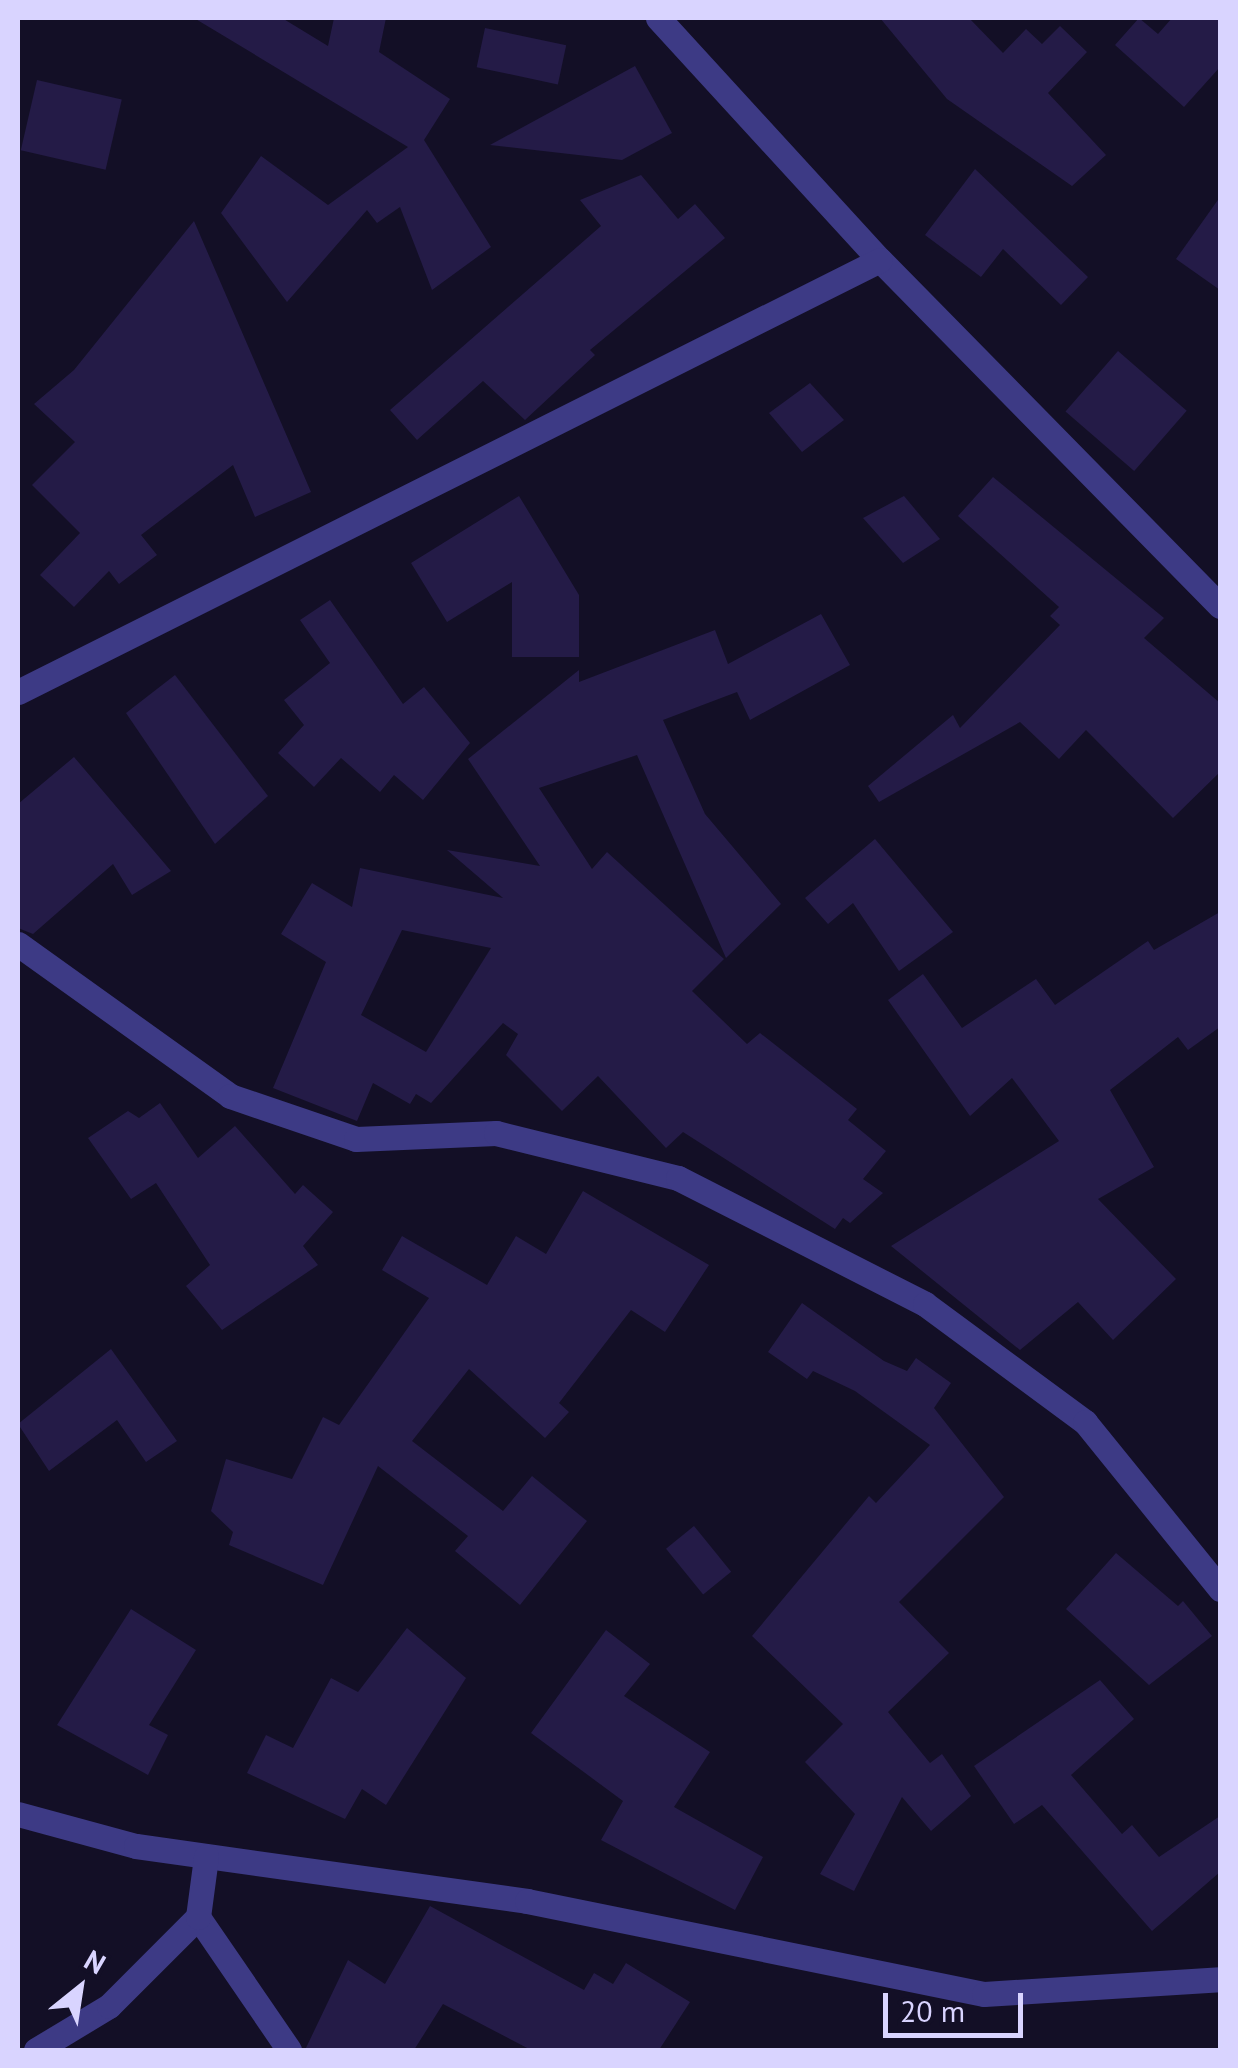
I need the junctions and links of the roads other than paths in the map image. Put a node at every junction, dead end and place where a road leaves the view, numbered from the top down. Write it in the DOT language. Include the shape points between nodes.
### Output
graph roads {
  1 [pos="658,18"];
  2 [pos="880,260"];
  3 [pos="1220,606"];
  4 [pos="18,692"];
  5 [pos="18,944"];
  6 [pos="1220,1589"];
  7 [pos="18,1814"];
  8 [pos="206,1857"];
  9 [pos="198,1917"];
  10 [pos="1220,1979"];
  11 [pos="36,2050"];
  12 [pos="289,2050"];
  1 -- 2 [label="street"];
  2 -- 3 [label="street"];
  2 -- 4 [label="street"];
  5 -- 6 [label="street" via="230,1096 356,1139 496,1133 678,1178 925,1304 1085,1422"];
  7 -- 8 [label="street"];
  8 -- 9 [label="street"];
  8 -- 10 [label="street" via="527,1901 984,1994"];
  9 -- 11 [label="street" via="108,2006"];
  9 -- 12 [label="street"];
}
